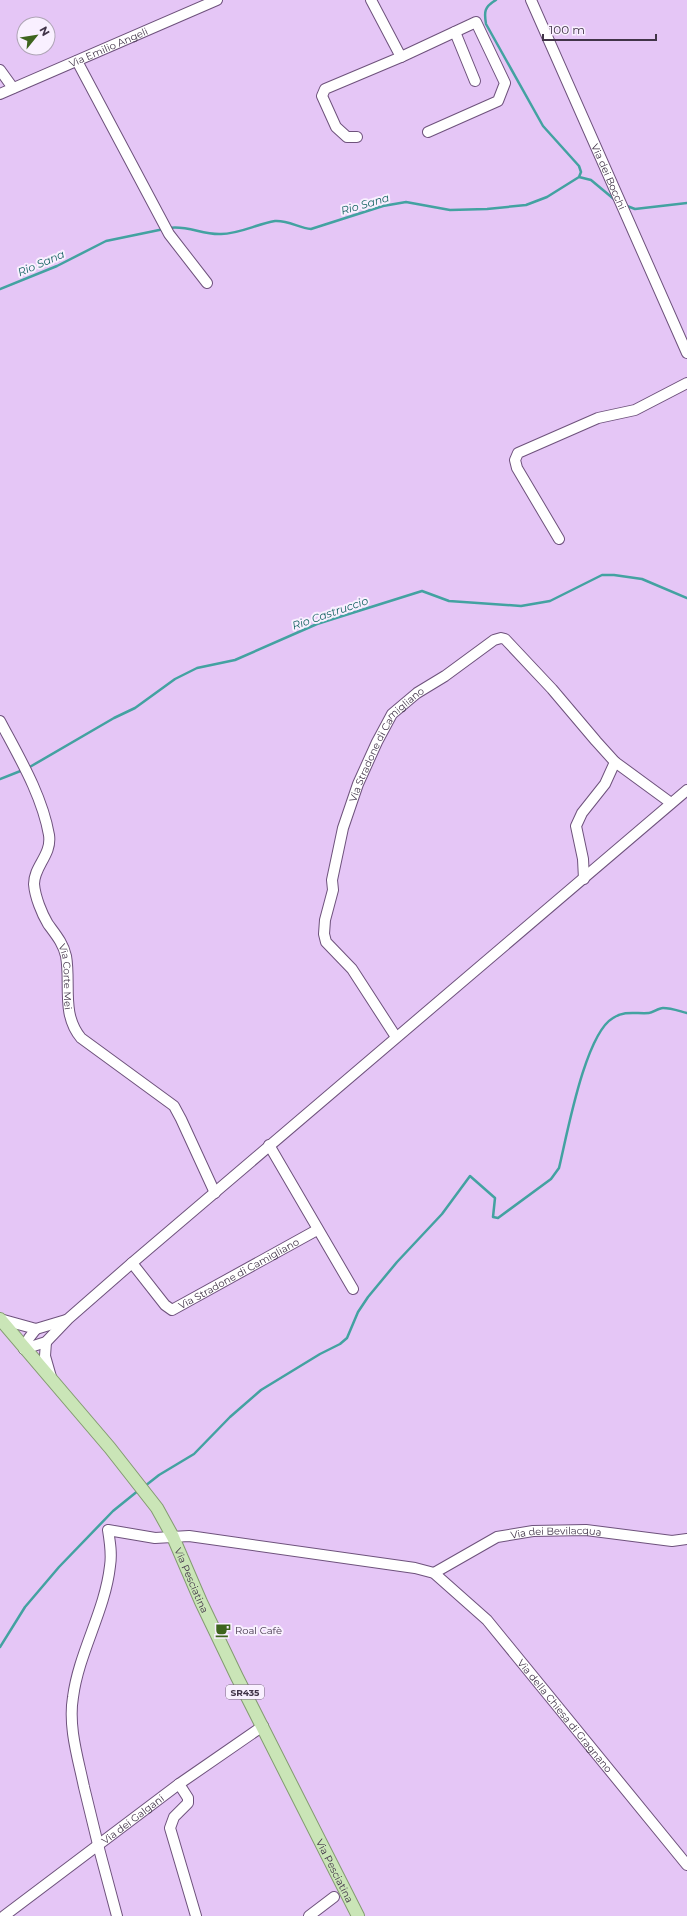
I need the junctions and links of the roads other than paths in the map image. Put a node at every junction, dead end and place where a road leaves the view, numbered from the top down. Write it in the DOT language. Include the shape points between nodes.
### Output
graph roads {
  1 [pos="217,0"];
  2 [pos="370,0"];
  3 [pos="531,0"];
  4 [pos="455,32"];
  5 [pos="402,57"];
  6 [pos="77,61"];
  7 [pos="0,70"];
  8 [pos="475,81"];
  9 [pos="13,88"];
  10 [pos="0,94"];
  11 [pos="428,132"];
  12 [pos="357,137"];
  13 [pos="206,283"];
  14 [pos="687,353"];
  15 [pos="687,383"];
  16 [pos="559,539"];
  17 [pos="0,721"];
  18 [pos="615,762"];
  19 [pos="687,790"];
  20 [pos="671,803"];
  21 [pos="584,879"];
  22 [pos="396,1037"];
  23 [pos="269,1145"];
  24 [pos="214,1194"];
  25 [pos="317,1230"];
  26 [pos="132,1263"];
  27 [pos="353,1289"];
  28 [pos="0,1319"];
  29 [pos="68,1319"];
  30 [pos="36,1329"];
  31 [pos="46,1342"];
  32 [pos="24,1349"];
  33 [pos="52,1382"];
  34 [pos="173,1537"];
  35 [pos="687,1539"];
  36 [pos="434,1573"];
  37 [pos="263,1726"];
  38 [pos="179,1784"];
  39 [pos="98,1846"];
  40 [pos="687,1865"];
  41 [pos="334,1897"];
  42 [pos="4,1916"];
  43 [pos="117,1916"];
  44 [pos="196,1916"];
  45 [pos="309,1916"];
  46 [pos="358,1916"];
  1 -- 6 [label="street, Via Emilio Angeli"];
  2 -- 5 [label="street"];
  3 -- 14 [label="street, Via dei Bocchi"];
  4 -- 5 [label="street"];
  4 -- 8 [label="street"];
  4 -- 11 [label="street" via="476,22 505,83 498,101"];
  5 -- 12 [label="street" via="323,92 322,96 336,127 347,137"];
  6 -- 9 [label="street, Via Emilio Angeli"];
  6 -- 13 [label="street" via="167,230"];
  7 -- 9 [label="street"];
  9 -- 10 [label="street, Via Emilio Angeli"];
  15 -- 16 [label="street" via="635,410 598,418 518,453 515,460 517,468"];
  17 -- 24 [label="street, Via Corte Mei" via="23,764 44,816 50,844 34,884 38,901 48,923 61,941 66,956 68,1009 72,1025 80,1038 174,1106"];
  18 -- 20 [label="street, Via Stradone di Camigliano"];
  18 -- 21 [label="street" via="605,784 582,813 576,826"];
  18 -- 22 [label="street, Via Stradone di Camigliano" via="552,689 505,639 501,638 494,640 417,693 392,714 358,784 343,828 324,934 326,942 352,969"];
  19 -- 20 [label="street"];
  20 -- 21 [label="street"];
  21 -- 22 [label="street"];
  22 -- 23 [label="street"];
  23 -- 24 [label="street"];
  23 -- 25 [label="street"];
  24 -- 26 [label="street"];
  25 -- 26 [label="street, Via Stradone di Camigliano" via="172,1310 165,1305"];
  25 -- 27 [label="street"];
  26 -- 29 [label="street"];
  28 -- 30 [label="street"];
  28 -- 32 [label="main road, Via Pesciatina / SR435"];
  29 -- 30 [label="street"];
  29 -- 31 [label="street"];
  30 -- 32 [label="street"];
  31 -- 32 [label="street"];
  31 -- 33 [label="street" via="45,1356"];
  32 -- 33 [label="main road, Via Pesciatina / SR435"];
  33 -- 34 [label="main road, Via Pesciatina / SR435" via="142,1488"];
  34 -- 36 [label="street" via="189,1536 394,1564"];
  34 -- 37 [label="main road, Via Pesciatina / SR435" via="204,1609"];
  34 -- 39 [label="street" via="155,1538 108,1530 110,1568 102,1603 85,1646 73,1698 72,1731"];
  35 -- 36 [label="street, Via dei Bevilacqua" via="672,1541 586,1530 533,1531 497,1537"];
  36 -- 40 [label="street, Via della Chiesa di Gragnano" via="487,1620"];
  37 -- 38 [label="street, Via dei Galgani"];
  37 -- 46 [label="main road, Via Pesciatina / SR435"];
  38 -- 39 [label="street, Via dei Galgani"];
  38 -- 44 [label="street" via="188,1798 188,1803 174,1817 170,1828"];
  39 -- 42 [label="street, Via dei Galgani"];
  39 -- 43 [label="street"];
  41 -- 45 [label="street, Via Pesciatina"];
}
